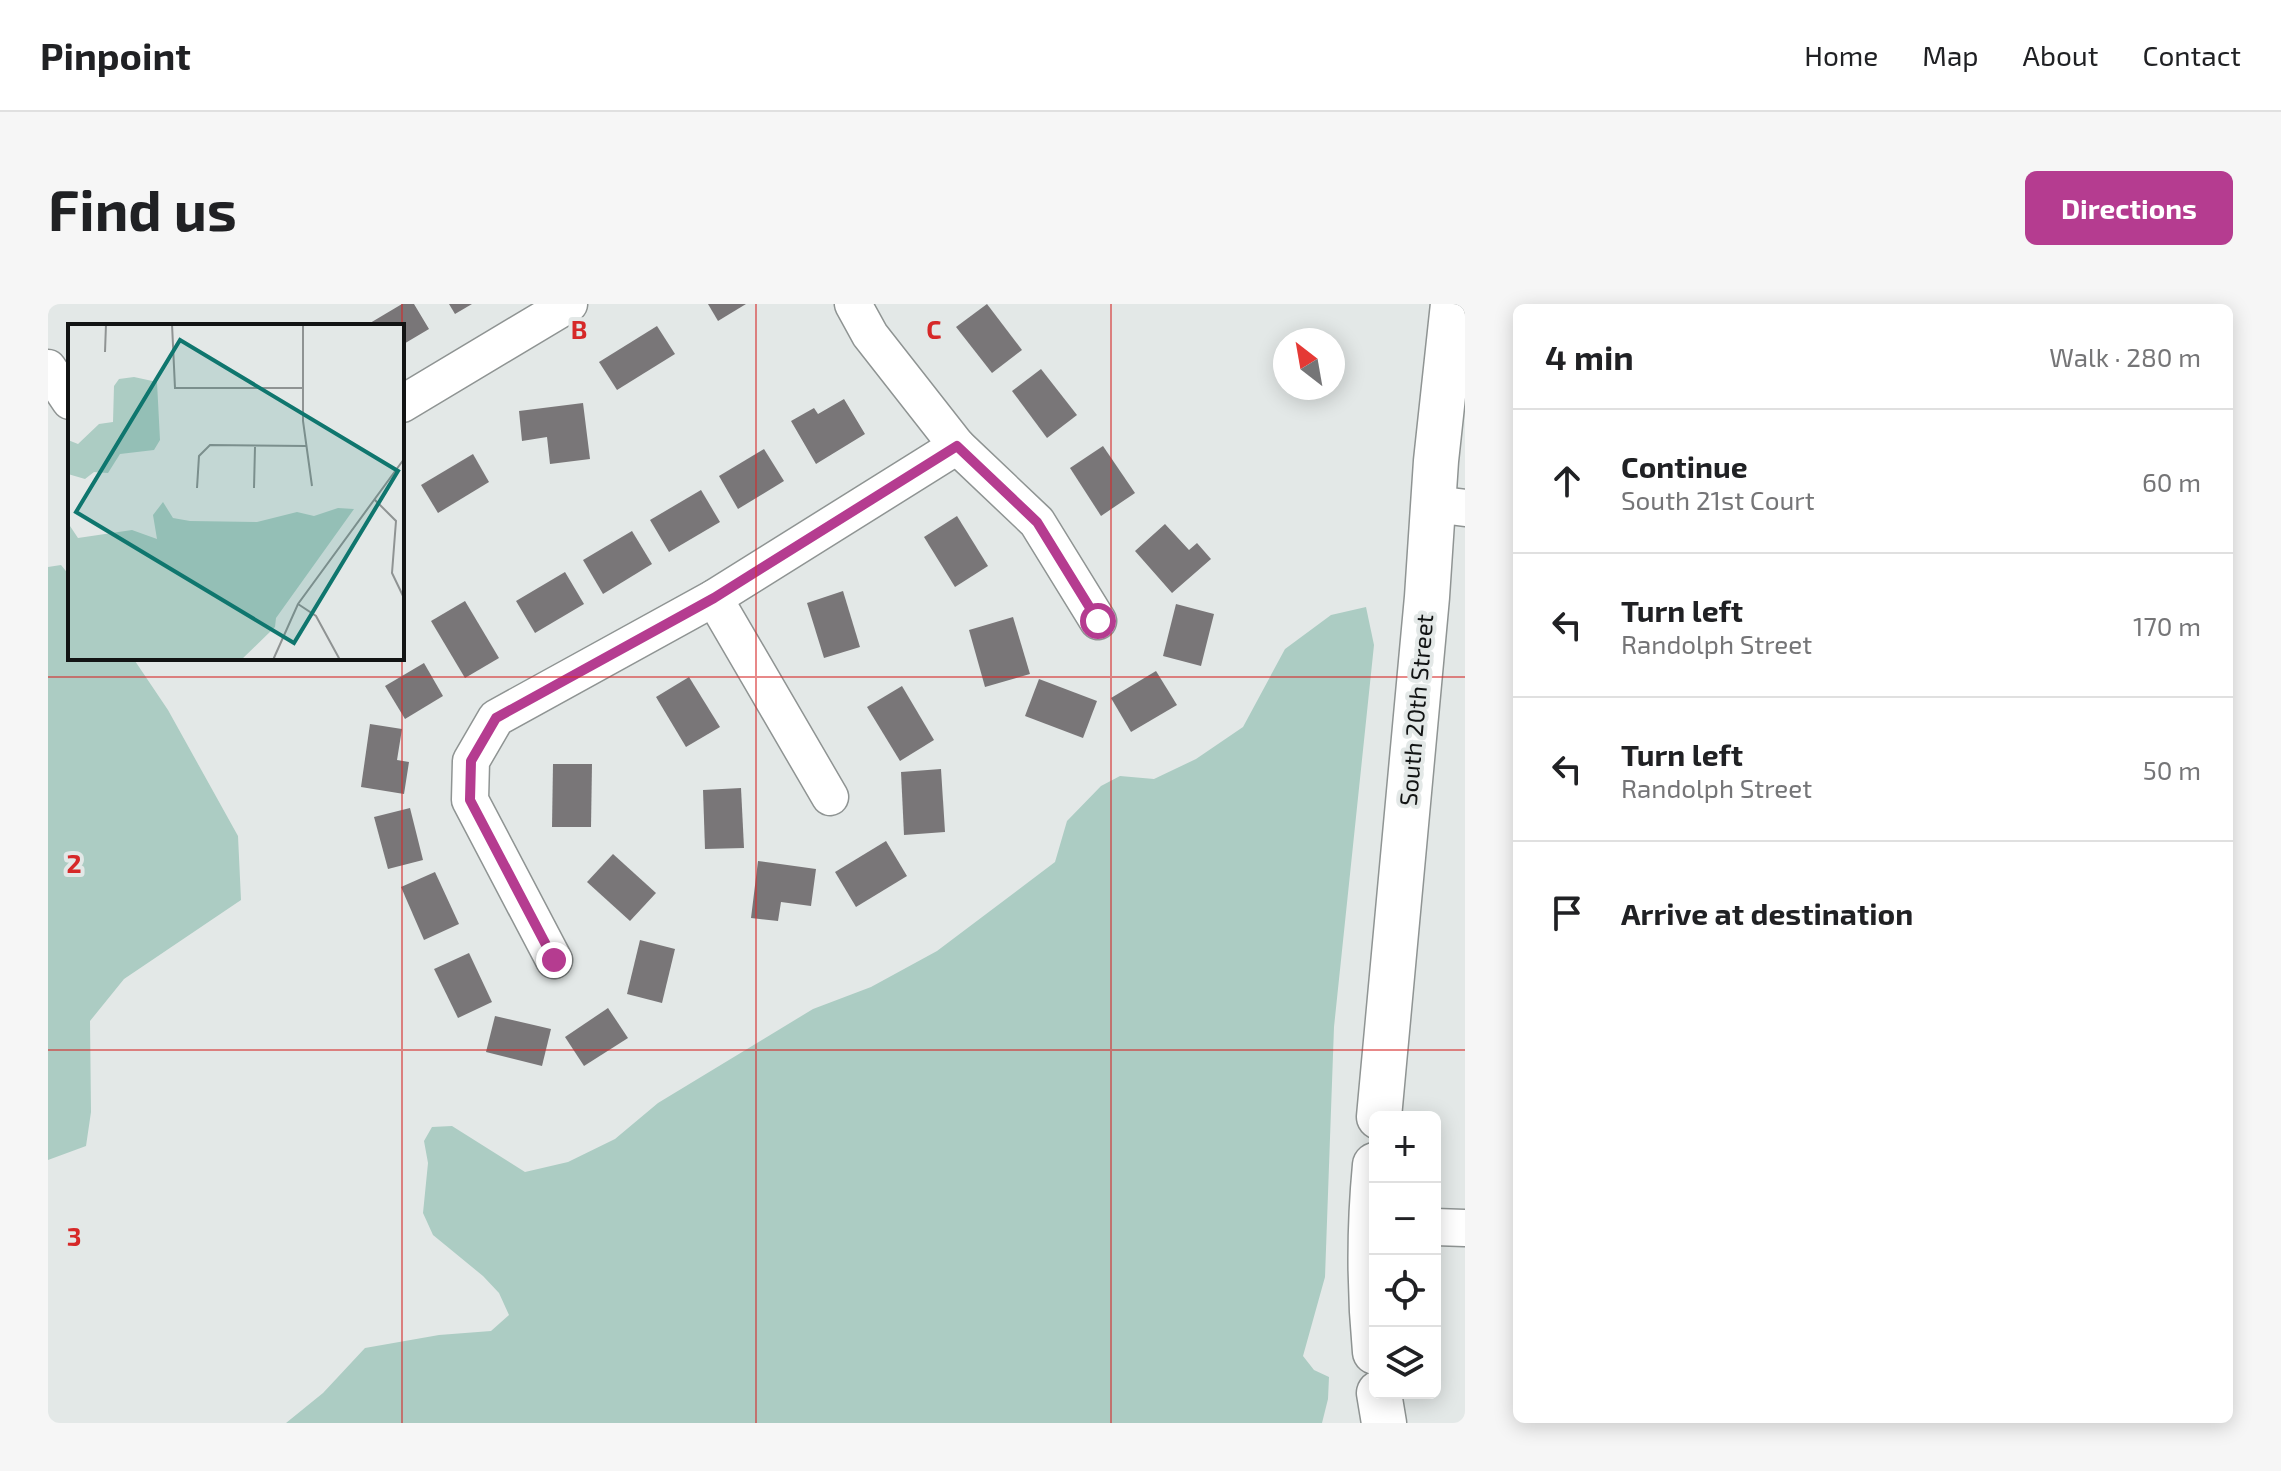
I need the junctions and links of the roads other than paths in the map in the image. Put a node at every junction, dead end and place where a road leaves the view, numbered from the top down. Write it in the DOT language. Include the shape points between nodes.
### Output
graph roads {
  1 [pos="569,304"];
  2 [pos="853,304"];
  3 [pos="1453,304"];
  4 [pos="48,368"];
  5 [pos="68,398"];
  6 [pos="404,403"];
  7 [pos="957,446"];
  8 [pos="1449,506"];
  9 [pos="714,598"];
  10 [pos="1098,621"];
  11 [pos="830,797"];
  12 [pos="554,960"];
  13 [pos="1380,1111"];
  14 [pos="1441,1227"];
  15 [pos="1465,1228"];
  16 [pos="1372,1255"];
  17 [pos="1373,1327"];
  18 [pos="1380,1399"];
  19 [pos="1384,1423"];
  1 -- 6 [label="street"];
  2 -- 7 [label="street" via="870,335"];
  3 -- 8 [label="main road, South 20th Street" via="1436,461"];
  4 -- 5 [label="street"];
  7 -- 9 [label="street"];
  7 -- 10 [label="street" via="1037,522"];
  8 -- 13 [label="main road, South 20th Street"];
  9 -- 11 [label="street"];
  9 -- 12 [label="street" via="496,718 471,761 470,800"];
  14 -- 15 [label="street"];
  16 -- 17 [label="main road"];
  18 -- 19 [label="main road"];
}
